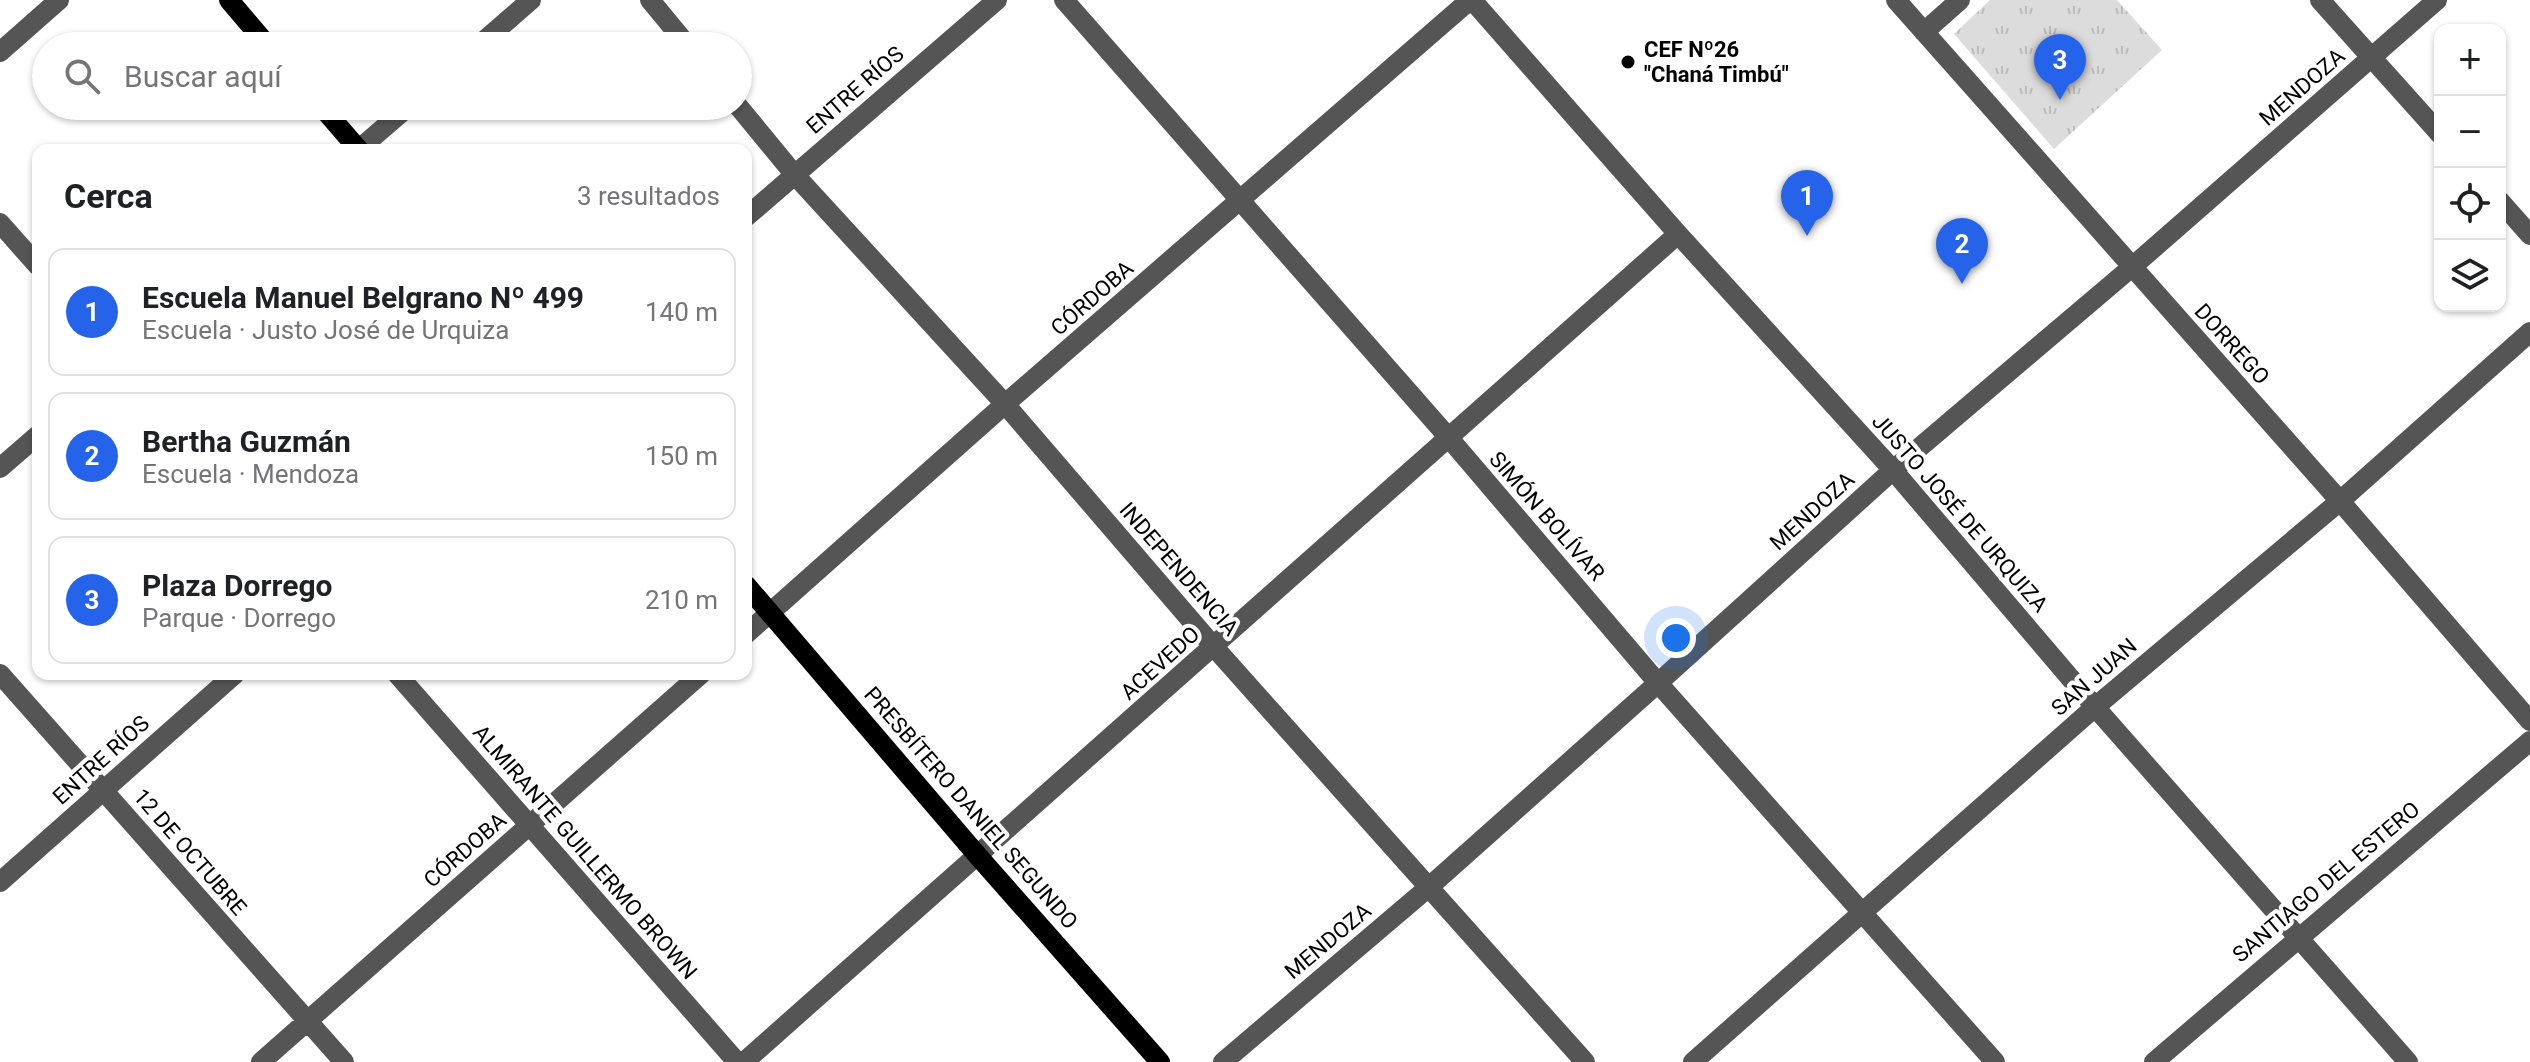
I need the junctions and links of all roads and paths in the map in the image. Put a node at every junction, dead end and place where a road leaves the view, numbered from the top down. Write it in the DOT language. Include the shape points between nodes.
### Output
graph roads {
  1 [pos="59,0"];
  2 [pos="229,0"];
  3 [pos="531,0"];
  4 [pos="650,0"];
  5 [pos="997,0"];
  6 [pos="1064,0"];
  7 [pos="1471,0"];
  8 [pos="1896,0"];
  9 [pos="1960,0"];
  10 [pos="2320,0"];
  11 [pos="2437,0"];
  12 [pos="256,32"];
  13 [pos="494,32"];
  14 [pos="676,32"];
  15 [pos="1924,32"];
  16 [pos="0,52"];
  17 [pos="2372,57"];
  18 [pos="333,120"];
  19 [pos="393,120"];
  20 [pos="750,120"];
  21 [pos="2434,127"];
  22 [pos="354,144"];
  23 [pos="366,144"];
  24 [pos="794,174"];
  25 [pos="1241,201"];
  26 [pos="2506,208"];
  27 [pos="752,212"];
  28 [pos="0,223"];
  29 [pos="1678,234"];
  30 [pos="2530,235"];
  31 [pos="32,259"];
  32 [pos="2132,267"];
  33 [pos="2530,332"];
  34 [pos="1005,404"];
  35 [pos="1449,438"];
  36 [pos="32,440"];
  37 [pos="0,468"];
  38 [pos="1893,470"];
  39 [pos="2340,501"];
  40 [pos="752,592"];
  41 [pos="770,613"];
  42 [pos="752,629"];
  43 [pos="1214,647"];
  44 [pos="0,674"];
  45 [pos="228,680"];
  46 [pos="402,680"];
  47 [pos="694,680"];
  48 [pos="1658,683"];
  49 [pos="2095,707"];
  50 [pos="2530,721"];
  51 [pos="2530,741"];
  52 [pos="103,789"];
  53 [pos="530,825"];
  54 [pos="978,856"];
  55 [pos="0,882"];
  56 [pos="1429,887"];
  57 [pos="1862,913"];
  58 [pos="2298,937"];
  59 [pos="308,1021"];
  60 [pos="261,1062"];
  61 [pos="344,1062"];
  62 [pos="737,1062"];
  63 [pos="744,1062"];
  64 [pos="1160,1062"];
  65 [pos="1223,1062"];
  66 [pos="1585,1062"];
  67 [pos="1693,1062"];
  68 [pos="1995,1062"];
  69 [pos="2154,1062"];
  70 [pos="2408,1062"];
  1 -- 16 [label="street"];
  2 -- 12 [label="main road"];
  3 -- 13 [label="street"];
  4 -- 14 [label="street"];
  5 -- 24 [label="street, ENTRE RÍOS"];
  6 -- 25 [label="street, SIMÓN BOLÍVAR"];
  7 -- 25 [label="street, CÓRDOBA"];
  7 -- 29 [label="street, JUSTO JOSÉ DE URQUIZA"];
  8 -- 15 [label="street, DORREGO"];
  9 -- 15 [label="street"];
  10 -- 17 [label="street"];
  11 -- 17 [label="street, MENDOZA"];
  15 -- 32 [label="street, DORREGO"];
  17 -- 21 [label="street"];
  17 -- 32 [label="street, MENDOZA"];
  18 -- 22 [label="main road"];
  19 -- 23 [label="street"];
  20 -- 24 [label="street, INDEPENDENCIA"];
  24 -- 27 [label="street, ENTRE RÍOS"];
  24 -- 34 [label="street, INDEPENDENCIA"];
  25 -- 34 [label="street, CÓRDOBA"];
  25 -- 35 [label="street, SIMÓN BOLÍVAR"];
  26 -- 30 [label="street"];
  28 -- 31 [label="street"];
  29 -- 35 [label="street, ACEVEDO"];
  29 -- 38 [label="street, JUSTO JOSÉ DE URQUIZA"];
  32 -- 38 [label="street, MENDOZA"];
  32 -- 39 [label="street, DORREGO"];
  33 -- 39 [label="street, SAN JUAN"];
  34 -- 41 [label="street, CÓRDOBA"];
  34 -- 43 [label="street, INDEPENDENCIA"];
  35 -- 43 [label="street, ACEVEDO"];
  35 -- 48 [label="street, SIMÓN BOLÍVAR"];
  36 -- 37 [label="street"];
  38 -- 48 [label="street, MENDOZA"];
  38 -- 49 [label="street, JUSTO JOSÉ DE URQUIZA"];
  39 -- 49 [label="street, SAN JUAN"];
  39 -- 50 [label="street, DORREGO"];
  40 -- 41 [label="main road, PRESBÍTERO DANIEL SEGUNDO"];
  41 -- 42 [label="street, CÓRDOBA"];
  41 -- 54 [label="main road, PRESBÍTERO DANIEL SEGUNDO"];
  43 -- 54 [label="street, ACEVEDO"];
  43 -- 56 [label="street, INDEPENDENCIA"];
  44 -- 52 [label="street, 12 DE OCTUBRE"];
  45 -- 52 [label="street, ENTRE RÍOS"];
  46 -- 53 [label="street, ALMIRANTE GUILLERMO BROWN"];
  47 -- 53 [label="street, CÓRDOBA"];
  48 -- 56 [label="street, MENDOZA"];
  48 -- 57 [label="street, SIMÓN BOLÍVAR"];
  49 -- 57 [label="street, SAN JUAN"];
  49 -- 58 [label="street, JUSTO JOSÉ DE URQUIZA"];
  51 -- 58 [label="street, SANTIAGO DEL ESTERO"];
  52 -- 55 [label="street, ENTRE RÍOS"];
  52 -- 59 [label="street, 12 DE OCTUBRE"];
  53 -- 59 [label="street, CÓRDOBA"];
  53 -- 62 [label="street, ALMIRANTE GUILLERMO BROWN"];
  54 -- 63 [label="street, ACEVEDO"];
  54 -- 64 [label="main road, PRESBÍTERO DANIEL SEGUNDO"];
  56 -- 65 [label="street, MENDOZA"];
  56 -- 66 [label="street, INDEPENDENCIA"];
  57 -- 67 [label="street, SAN JUAN"];
  57 -- 68 [label="street, SIMÓN BOLÍVAR"];
  58 -- 69 [label="street, SANTIAGO DEL ESTERO"];
  58 -- 70 [label="street, JUSTO JOSÉ DE URQUIZA"];
  59 -- 60 [label="street, CÓRDOBA"];
  59 -- 61 [label="street, 12 DE OCTUBRE"];
}
